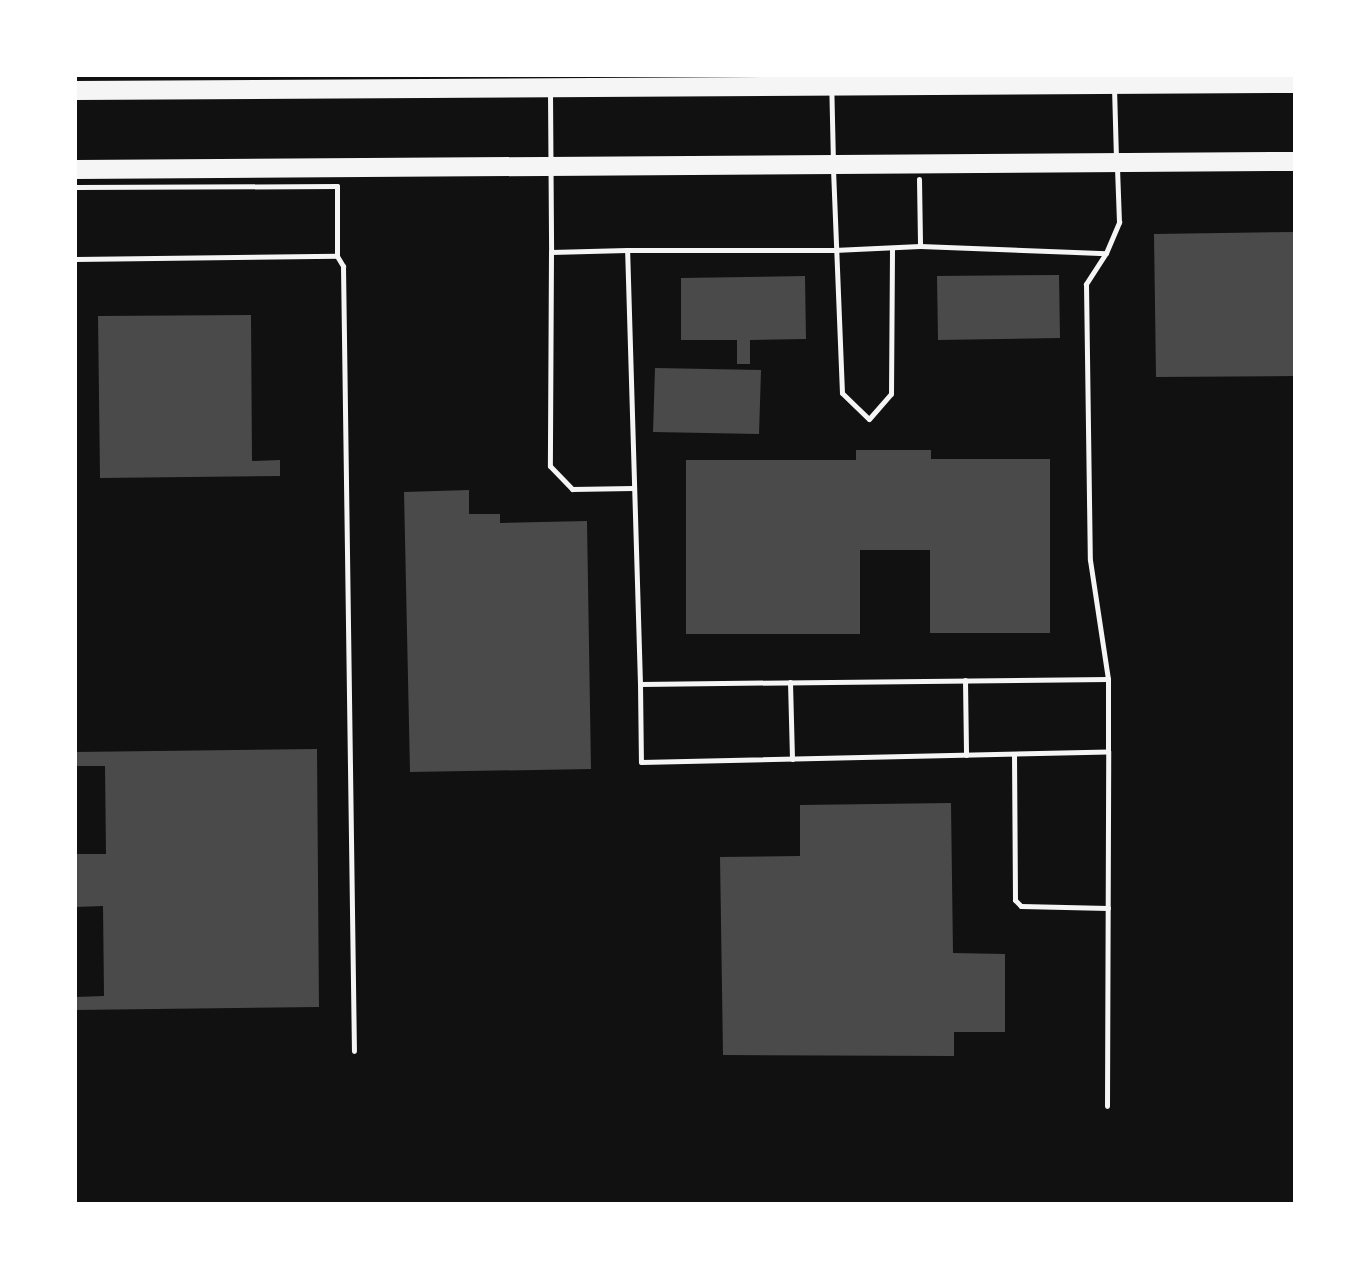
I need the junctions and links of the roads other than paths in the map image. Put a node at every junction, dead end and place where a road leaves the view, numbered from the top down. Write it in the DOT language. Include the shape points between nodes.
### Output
graph roads {
  1 [pos="550,75"];
  2 [pos="831,75"];
  3 [pos="1113,75"];
  4 [pos="1295,83"];
  5 [pos="75,90"];
  6 [pos="1295,160"];
  7 [pos="75,169"];
  8 [pos="919,179"];
  9 [pos="75,187"];
  10 [pos="920,246"];
  11 [pos="892,248"];
  12 [pos="627,250"];
  13 [pos="834,250"];
  14 [pos="551,252"];
  15 [pos="1106,253"];
  16 [pos="337,256"];
  17 [pos="75,259"];
  18 [pos="633,488"];
  19 [pos="1108,679"];
  20 [pos="965,680"];
  21 [pos="790,681"];
  22 [pos="640,684"];
  23 [pos="1108,751"];
  24 [pos="1014,754"];
  25 [pos="967,755"];
  26 [pos="792,759"];
  27 [pos="1108,908"];
  28 [pos="354,1051"];
  29 [pos="1107,1106"];
  1 -- 14 [label="lane"];
  2 -- 13 [label="lane"];
  3 -- 15 [label="lane" via="1119,222"];
  4 -- 5 [label="highway"];
  6 -- 7 [label="highway"];
  8 -- 10 [label="lane"];
  9 -- 16 [label="lane" via="337,186"];
  10 -- 11 [label="lane"];
  10 -- 15 [label="lane"];
  11 -- 13 [label="lane"];
  11 -- 13 [label="lane" via="891,394 869,419 842,393"];
  12 -- 13 [label="lane"];
  12 -- 14 [label="lane"];
  12 -- 18 [label="lane"];
  14 -- 18 [label="lane" via="550,466 572,489"];
  15 -- 19 [label="lane" via="1086,284 1090,560"];
  16 -- 17 [label="lane"];
  16 -- 28 [label="lane" via="343,266"];
  18 -- 22 [label="lane"];
  19 -- 20 [label="lane"];
  19 -- 23 [label="lane"];
  20 -- 21 [label="lane"];
  20 -- 25 [label="lane"];
  21 -- 22 [label="lane"];
  21 -- 26 [label="lane"];
  22 -- 26 [label="lane" via="641,762"];
  23 -- 24 [label="lane"];
  23 -- 27 [label="lane"];
  24 -- 25 [label="lane"];
  24 -- 27 [label="lane" via="1015,900 1021,906"];
  25 -- 26 [label="lane"];
  27 -- 29 [label="lane"];
}
